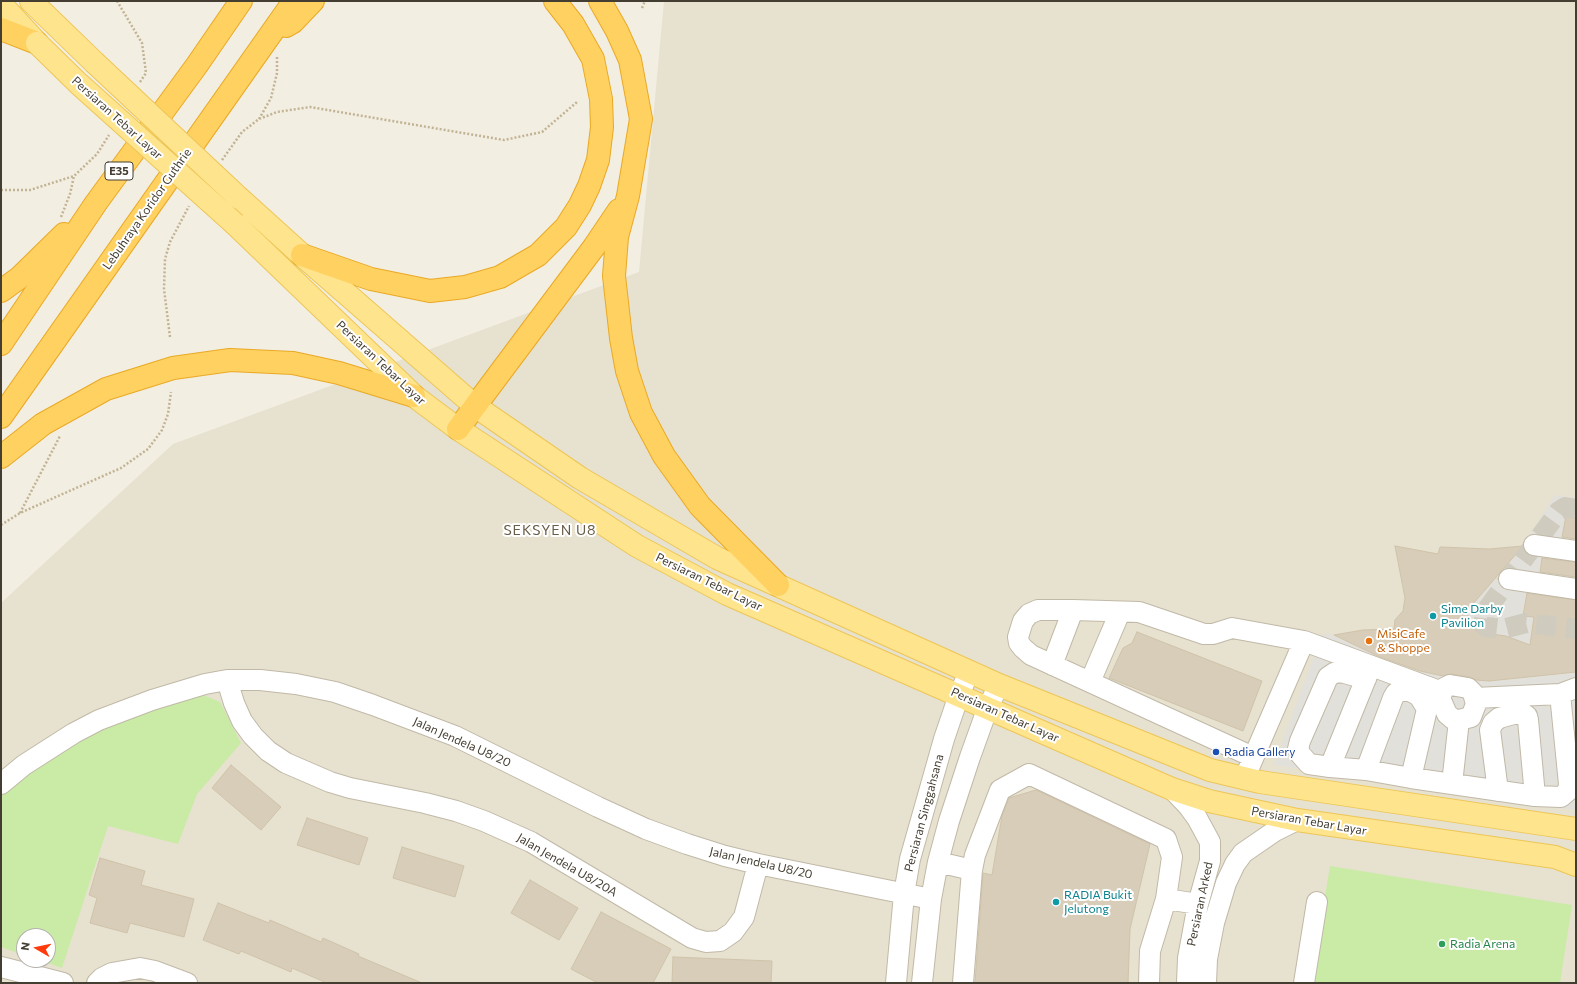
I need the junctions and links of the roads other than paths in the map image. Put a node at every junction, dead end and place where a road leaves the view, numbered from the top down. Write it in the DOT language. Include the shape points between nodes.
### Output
graph roads {
  1 [pos="32,1"];
  2 [pos="241,1"];
  3 [pos="294,1"];
  4 [pos="313,1"];
  5 [pos="555,1"];
  6 [pos="600,1"];
  7 [pos="1,4"];
  8 [pos="1,29"];
  9 [pos="271,35"];
  10 [pos="37,43"];
  11 [pos="628,196"];
  12 [pos="96,203"];
  13 [pos="302,255"];
  14 [pos="1,291"];
  15 [pos="1,344"];
  16 [pos="414,396"];
  17 [pos="475,406"];
  18 [pos="1,417"];
  19 [pos="458,429"];
  20 [pos="1,457"];
  21 [pos="1534,545"];
  22 [pos="1576,551"];
  23 [pos="1509,579"];
  24 [pos="778,585"];
  25 [pos="1576,589"];
  26 [pos="1073,610"];
  27 [pos="1120,612"];
  28 [pos="1304,641"];
  29 [pos="1052,665"];
  30 [pos="969,672"];
  31 [pos="1368,672"];
  32 [pos="227,680"];
  33 [pos="1090,682"];
  34 [pos="999,686"];
  35 [pos="1568,691"];
  36 [pos="1442,692"];
  37 [pos="959,695"];
  38 [pos="1475,698"];
  39 [pos="988,707"];
  40 [pos="1459,720"];
  41 [pos="1253,757"];
  42 [pos="1330,767"];
  43 [pos="1366,770"];
  44 [pos="1411,778"];
  45 [pos="1244,779"];
  46 [pos="1,784"];
  47 [pos="1452,784"];
  48 [pos="1172,789"];
  49 [pos="1498,791"];
  50 [pos="1535,796"];
  51 [pos="1296,820"];
  52 [pos="1576,829"];
  53 [pos="941,853"];
  54 [pos="973,862"];
  55 [pos="758,864"];
  56 [pos="1576,865"];
  57 [pos="904,894"];
  58 [pos="931,899"];
  59 [pos="1166,899"];
  60 [pos="1317,902"];
  61 [pos="1198,904"];
  62 [pos="12,974"];
  63 [pos="63,983"];
  64 [pos="97,983"];
  65 [pos="187,983"];
  66 [pos="896,983"];
  67 [pos="922,983"];
  68 [pos="963,983"];
  69 [pos="1149,983"];
  70 [pos="1187,983"];
  71 [pos="1206,983"];
  72 [pos="1304,983"];
  1 -- 13 [label="main road, Persiaran Tebar Layar, bridge"];
  2 -- 12 [label="highway, E35"];
  3 -- 9 [label="highway, Lebuhraya Koridor Guthrie"];
  4 -- 9 [label="highway" via="293,22"];
  5 -- 13 [label="highway" via="573,24 594,59 601,99 602,127 598,160 580,205 566,227 538,255 500,277 465,287 430,291 371,279"];
  6 -- 11 [label="highway" via="630,60 641,119"];
  7 -- 10 [label="main road, Persiaran Tebar Layar"];
  8 -- 10 [label="highway"];
  9 -- 18 [label="highway, Lebuhraya Koridor Guthrie"];
  10 -- 16 [label="main road, Persiaran Tebar Layar, bridge" via="235,224"];
  11 -- 17 [label="highway" via="594,247"];
  11 -- 24 [label="highway" via="617,237 614,276 620,338 641,412 664,456 700,506"];
  12 -- 14 [label="highway" via="19,278"];
  12 -- 15 [label="highway, E35"];
  13 -- 17 [label="main road, Persiaran Tebar Layar"];
  16 -- 19 [label="main road, Persiaran Tebar Layar"];
  16 -- 20 [label="highway" via="339,373 293,363 230,360 173,368 106,389 43,424"];
  17 -- 19 [label="highway"];
  17 -- 24 [label="main road, Persiaran Tebar Layar" via="580,478 716,558"];
  19 -- 37 [label="main road, Persiaran Tebar Layar" via="637,546 728,594"];
  21 -- 22 [label="street"];
  23 -- 25 [label="street"];
  24 -- 30 [label="main road, Persiaran Tebar Layar"];
  26 -- 27 [label="street"];
  26 -- 29 [label="street"];
  26 -- 29 [label="street" via="1038,610 1029,614 1023,621 1018,637 1019,643 1031,655"];
  27 -- 28 [label="street" via="1139,612 1204,634 1214,634 1232,628"];
  27 -- 33 [label="street"];
  28 -- 31 [label="street"];
  28 -- 41 [label="street"];
  29 -- 33 [label="street"];
  30 -- 34 [label="main road, Persiaran Tebar Layar"];
  30 -- 37 [label="street, Persiaran Singgahsana"];
  31 -- 36 [label="street"];
  31 -- 42 [label="street"];
  31 -- 42 [label="street" via="1341,672 1328,677 1300,741 1298,749 1309,764"];
  32 -- 46 [label="street, Jalan Jendela U8/20" via="165,696 99,720 24,765"];
  32 -- 55 [label="street, Jalan Jendela U8/20" via="296,684 335,692 380,707 455,736 646,829 725,856"];
  32 -- 55 [label="street, Jalan Jendela U8/20A" via="242,721 268,751 286,763 336,784 372,794 425,803 484,821 531,842 692,938 706,942 720,940 733,932 744,917"];
  33 -- 41 [label="street"];
  34 -- 39 [label="street"];
  34 -- 45 [label="main road, Persiaran Tebar Layar" via="1210,770"];
  35 -- 38 [label="street"];
  35 -- 50 [label="street" via="1568,791 1561,797"];
  36 -- 38 [label="street" via="1450,685 1460,686 1468,688"];
  36 -- 40 [label="street" via="1440,698 1444,709 1453,719"];
  37 -- 39 [label="main road, Persiaran Tebar Layar"];
  37 -- 57 [label="street, Persiaran Singgahsana" via="919,824"];
  38 -- 40 [label="street" via="1476,704 1471,717"];
  39 -- 48 [label="main road, Persiaran Tebar Layar"];
  39 -- 53 [label="street" via="965,771"];
  40 -- 47 [label="street"];
  41 -- 45 [label="street"];
  42 -- 43 [label="street"];
  43 -- 44 [label="street"];
  43 -- 44 [label="street" via="1393,698 1399,691 1410,691 1419,696 1427,709"];
  44 -- 47 [label="street"];
  45 -- 52 [label="main road, Persiaran Tebar Layar"];
  47 -- 49 [label="street"];
  48 -- 51 [label="main road, Persiaran Tebar Layar" via="1209,801"];
  48 -- 61 [label="street, Persiaran Arked" via="1193,812 1210,842 1210,861"];
  49 -- 50 [label="street"];
  49 -- 50 [label="street" via="1490,730 1499,718 1521,712 1528,720"];
  51 -- 56 [label="main road, Persiaran Tebar Layar" via="1555,857"];
  51 -- 71 [label="street, Persiaran Arked" via="1275,830 1244,852 1234,864 1214,923 1207,959"];
  53 -- 54 [label="street"];
  53 -- 58 [label="street"];
  54 -- 59 [label="street" via="1000,790 1028,774 1166,839 1172,857"];
  54 -- 68 [label="street"];
  55 -- 57 [label="street, Jalan Jendela U8/20"];
  57 -- 58 [label="street, Jalan Jendela U8/20"];
  57 -- 66 [label="street, Persiaran Singgahsana"];
  58 -- 67 [label="street"];
  59 -- 61 [label="street"];
  59 -- 69 [label="street" via="1150,951"];
  60 -- 72 [label="street"];
  61 -- 70 [label="street, Persiaran Arked" via="1188,958"];
  62 -- 63 [label="street"];
  64 -- 65 [label="street" via="112,973 140,968"];
}
